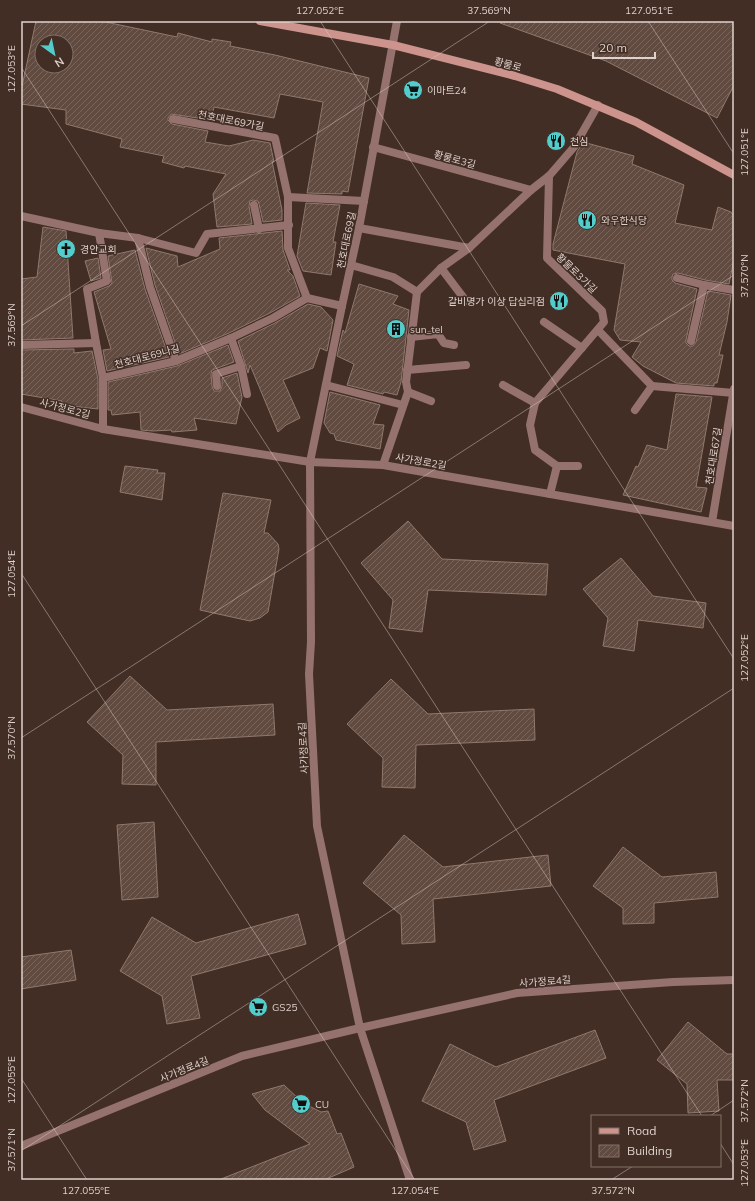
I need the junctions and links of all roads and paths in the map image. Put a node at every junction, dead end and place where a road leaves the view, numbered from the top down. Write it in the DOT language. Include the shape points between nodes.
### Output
graph roads {
  1 [pos="260,21"];
  2 [pos="397,21"];
  3 [pos="393,45"];
  4 [pos="598,105"];
  5 [pos="173,119"];
  6 [pos="373,147"];
  7 [pos="734,175"];
  8 [pos="549,176"];
  9 [pos="531,190"];
  10 [pos="288,197"];
  11 [pos="364,201"];
  12 [pos="254,205"];
  13 [pos="21,216"];
  14 [pos="289,225"];
  15 [pos="259,228"];
  16 [pos="359,228"];
  17 [pos="99,233"];
  18 [pos="138,238"];
  19 [pos="469,248"];
  20 [pos="351,265"];
  21 [pos="441,268"];
  22 [pos="677,278"];
  23 [pos="704,285"];
  24 [pos="734,290"];
  25 [pos="417,292"];
  26 [pos="306,298"];
  27 [pos="466,301"];
  28 [pos="342,306"];
  29 [pos="544,322"];
  30 [pos="598,330"];
  31 [pos="411,337"];
  32 [pos="231,338"];
  33 [pos="691,341"];
  34 [pos="96,343"];
  35 [pos="21,345"];
  36 [pos="454,345"];
  37 [pos="582,348"];
  38 [pos="176,361"];
  39 [pos="466,365"];
  40 [pos="241,366"];
  41 [pos="407,370"];
  42 [pos="103,378"];
  43 [pos="326,385"];
  44 [pos="503,385"];
  45 [pos="217,386"];
  46 [pos="652,386"];
  47 [pos="408,392"];
  48 [pos="734,392"];
  49 [pos="248,394"];
  50 [pos="431,401"];
  51 [pos="534,403"];
  52 [pos="402,405"];
  53 [pos="21,407"];
  54 [pos="635,410"];
  55 [pos="103,429"];
  56 [pos="310,462"];
  57 [pos="383,465"];
  58 [pos="557,466"];
  59 [pos="578,466"];
  60 [pos="550,494"];
  61 [pos="712,522"];
  62 [pos="734,526"];
  63 [pos="734,980"];
  64 [pos="360,1028"];
  65 [pos="21,1146"];
  66 [pos="410,1180"];
  1 -- 3 [label="street, 황물로"];
  2 -- 3 [label="street, 천호대로69길"];
  3 -- 4 [label="street, 황물로" via="515,76"];
  3 -- 6 [label="street, 천호대로69길"];
  4 -- 7 [label="street, 황물로" via="636,122"];
  4 -- 8 [label="street" via="574,148"];
  5 -- 10 [label="street, 천호대로69가길" via="274,138"];
  6 -- 9 [label="street, 황물로3길"];
  6 -- 11 [label="street, 천호대로69길"];
  8 -- 9 [label="street"];
  8 -- 30 [label="street, 황물로3가길" via="547,258 602,311 604,322"];
  9 -- 19 [label="street"];
  10 -- 11 [label="street"];
  10 -- 14 [label="street, 천호대로69가길"];
  11 -- 16 [label="street, 천호대로69길"];
  12 -- 15 [label="street"];
  13 -- 17 [label="street"];
  14 -- 15 [label="street"];
  14 -- 26 [label="street, 천호대로69가길" via="288,248"];
  15 -- 18 [label="street" via="207,234 196,253"];
  16 -- 19 [label="street"];
  16 -- 20 [label="street, 천호대로69길"];
  17 -- 18 [label="street"];
  17 -- 34 [label="street" via="107,281 87,289"];
  18 -- 38 [label="street" via="150,287"];
  19 -- 21 [label="street"];
  20 -- 25 [label="street" via="393,277"];
  20 -- 28 [label="street, 천호대로69길"];
  21 -- 25 [label="street"];
  21 -- 27 [label="street"];
  22 -- 23 [label="street"];
  23 -- 24 [label="street"];
  23 -- 33 [label="street"];
  25 -- 31 [label="street"];
  26 -- 28 [label="street"];
  26 -- 32 [label="street, 천호대로69나길" via="273,318"];
  28 -- 43 [label="street, 천호대로69길"];
  29 -- 37 [label="street"];
  30 -- 37 [label="street, 황물로3가길"];
  30 -- 46 [label="street"];
  31 -- 36 [label="street" via="438,334 444,343"];
  31 -- 41 [label="street"];
  32 -- 38 [label="street, 천호대로69나길"];
  32 -- 40 [label="street"];
  34 -- 35 [label="street"];
  34 -- 42 [label="street, 천호대로69나길"];
  37 -- 51 [label="street, 황물로3가길"];
  38 -- 42 [label="street, 천호대로69나길"];
  39 -- 41 [label="street"];
  40 -- 45 [label="street" via="216,374"];
  40 -- 49 [label="street"];
  41 -- 47 [label="street"];
  42 -- 55 [label="street, 사가정로2길"];
  43 -- 52 [label="street"];
  43 -- 56 [label="street, 천호대로69길"];
  44 -- 51 [label="street"];
  46 -- 48 [label="street, 천호대로67길"];
  46 -- 54 [label="street"];
  47 -- 50 [label="street"];
  47 -- 52 [label="street"];
  48 -- 61 [label="street, 천호대로67길"];
  51 -- 58 [label="street" via="530,425 535,450"];
  52 -- 57 [label="street"];
  53 -- 55 [label="street, 사가정로2길"];
  55 -- 56 [label="street, 사가정로2길"];
  56 -- 57 [label="street, 사가정로2길"];
  56 -- 64 [label="street, 사가정로4길" via="309,674 317,826"];
  57 -- 60 [label="street, 사가정로2길"];
  58 -- 59 [label="street"];
  58 -- 60 [label="street"];
  60 -- 61 [label="street, 사가정로2길"];
  61 -- 62 [label="street, 사가정로2길"];
  63 -- 64 [label="street, 사가정로4길" via="517,993"];
  64 -- 65 [label="street, 사가정로4길" via="242,1056"];
  64 -- 66 [label="street, 사가정로4길"];
}
